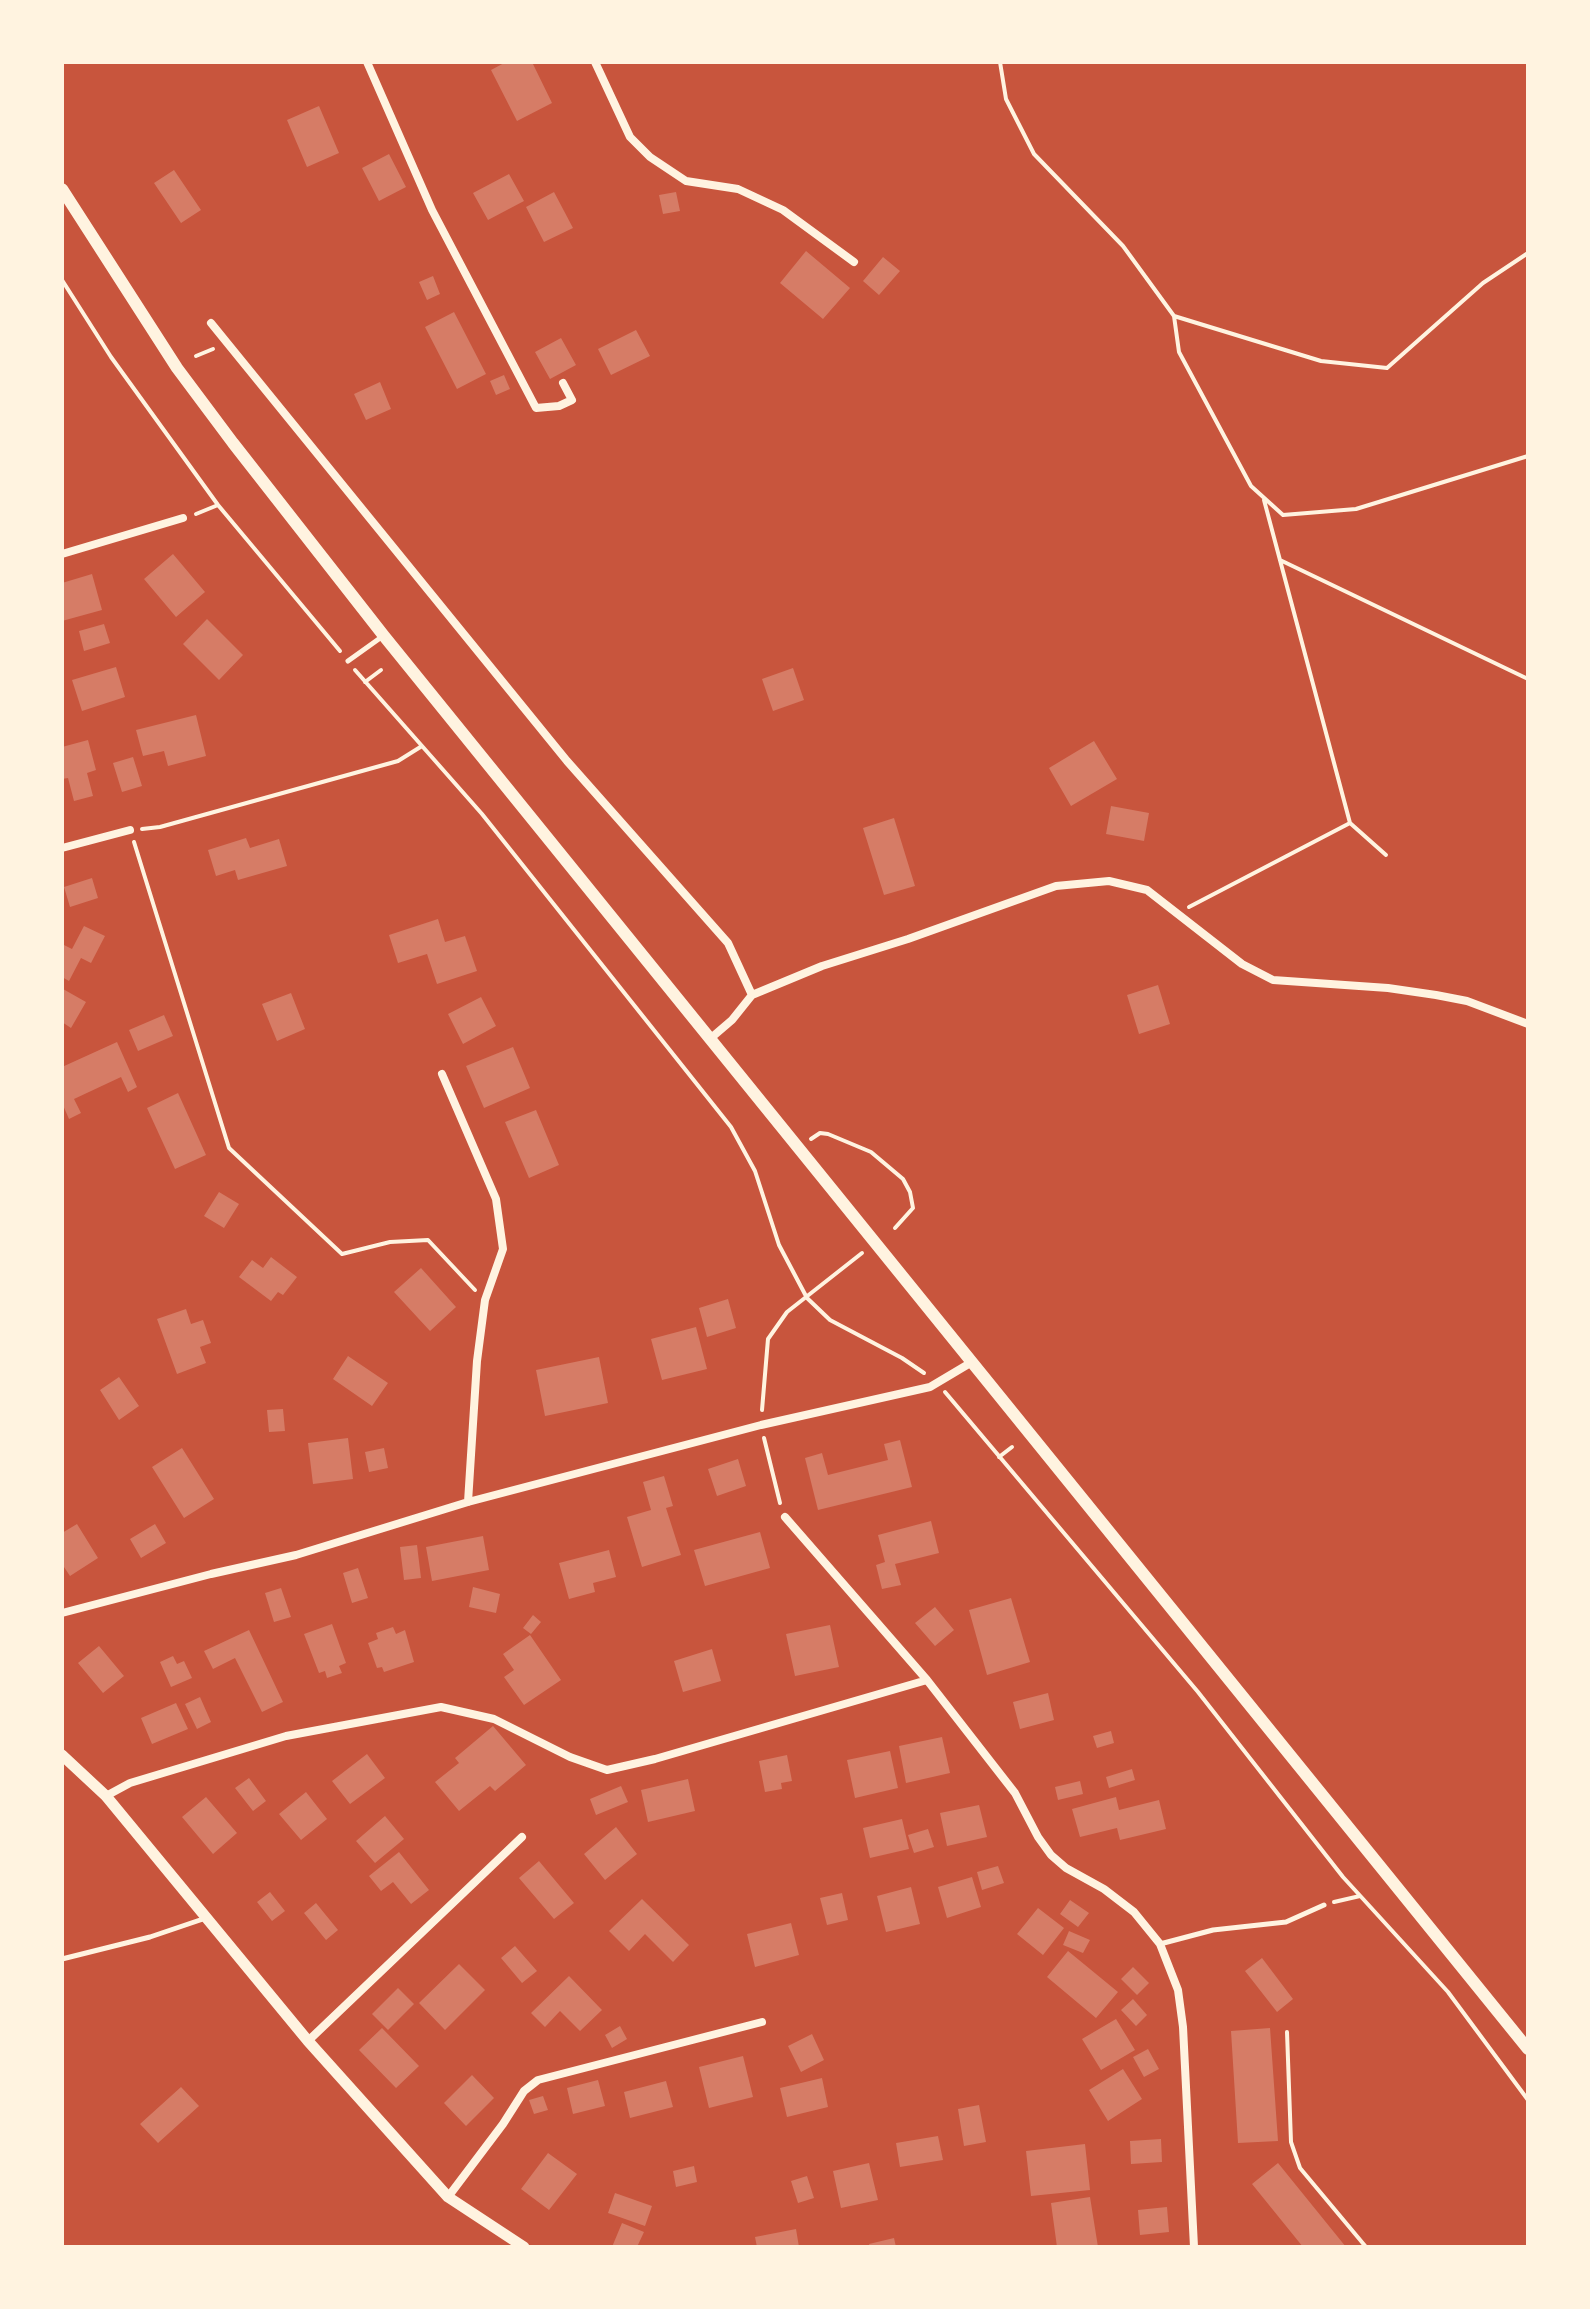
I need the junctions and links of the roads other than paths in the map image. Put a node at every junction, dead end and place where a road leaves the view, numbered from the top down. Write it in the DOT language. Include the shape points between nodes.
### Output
graph roads {
  1 [pos="367,62"];
  2 [pos="595,62"];
  3 [pos="62,189"];
  4 [pos="854,262"];
  5 [pos="211,323"];
  6 [pos="563,383"];
  7 [pos="183,518"];
  8 [pos="62,554"];
  9 [pos="384,636"];
  10 [pos="348,661"];
  11 [pos="130,830"];
  12 [pos="62,848"];
  13 [pos="752,995"];
  14 [pos="1528,1024"];
  15 [pos="711,1038"];
  16 [pos="442,1074"];
  17 [pos="972,1362"];
  18 [pos="468,1502"];
  19 [pos="785,1517"];
  20 [pos="62,1613"];
  21 [pos="927,1680"];
  22 [pos="62,1755"];
  23 [pos="106,1796"];
  24 [pos="522,1837"];
  25 [pos="1324,1905"];
  26 [pos="207,1917"];
  27 [pos="1160,1944"];
  28 [pos="62,1959"];
  29 [pos="762,2022"];
  30 [pos="308,2041"];
  31 [pos="1528,2049"];
  32 [pos="448,2197"];
  33 [pos="524,2247"];
  34 [pos="1194,2247"];
  1 -- 6 [label="street" via="432,210 536,408 572,400"];
  2 -- 4 [label="street" via="630,137 650,157 686,181 738,189 783,210"];
  3 -- 9 [label="main road" via="177,368"];
  5 -- 13 [label="street" via="567,761 728,943"];
  7 -- 8 [label="street"];
  9 -- 10 [label="lane"];
  9 -- 15 [label="main road"];
  11 -- 12 [label="street"];
  13 -- 14 [label="street" via="1056,886 1109,881 1147,890 1242,964 1273,980 1436,995"];
  13 -- 15 [label="street"];
  15 -- 17 [label="main road"];
  16 -- 18 [label="street" via="496,1199 503,1249 485,1300"];
  17 -- 18 [label="street" via="938,1384"];
  17 -- 31 [label="main road"];
  18 -- 20 [label="street" via="296,1555"];
  19 -- 21 [label="street"];
  21 -- 23 [label="street" via="607,1770 494,1719 441,1707 286,1736 130,1783"];
  21 -- 27 [label="street" via="1015,1793 1051,1855 1134,1912"];
  22 -- 23 [label="street"];
  23 -- 26 [label="street"];
  24 -- 30 [label="street"];
  25 -- 27 [label="lane" via="1286,1922 1213,1930"];
  26 -- 28 [label="lane"];
  26 -- 30 [label="street"];
  27 -- 34 [label="street" via="1178,1990 1183,2027"];
  29 -- 32 [label="street" via="538,2080 524,2091"];
  30 -- 32 [label="street"];
  32 -- 33 [label="street"];
}
